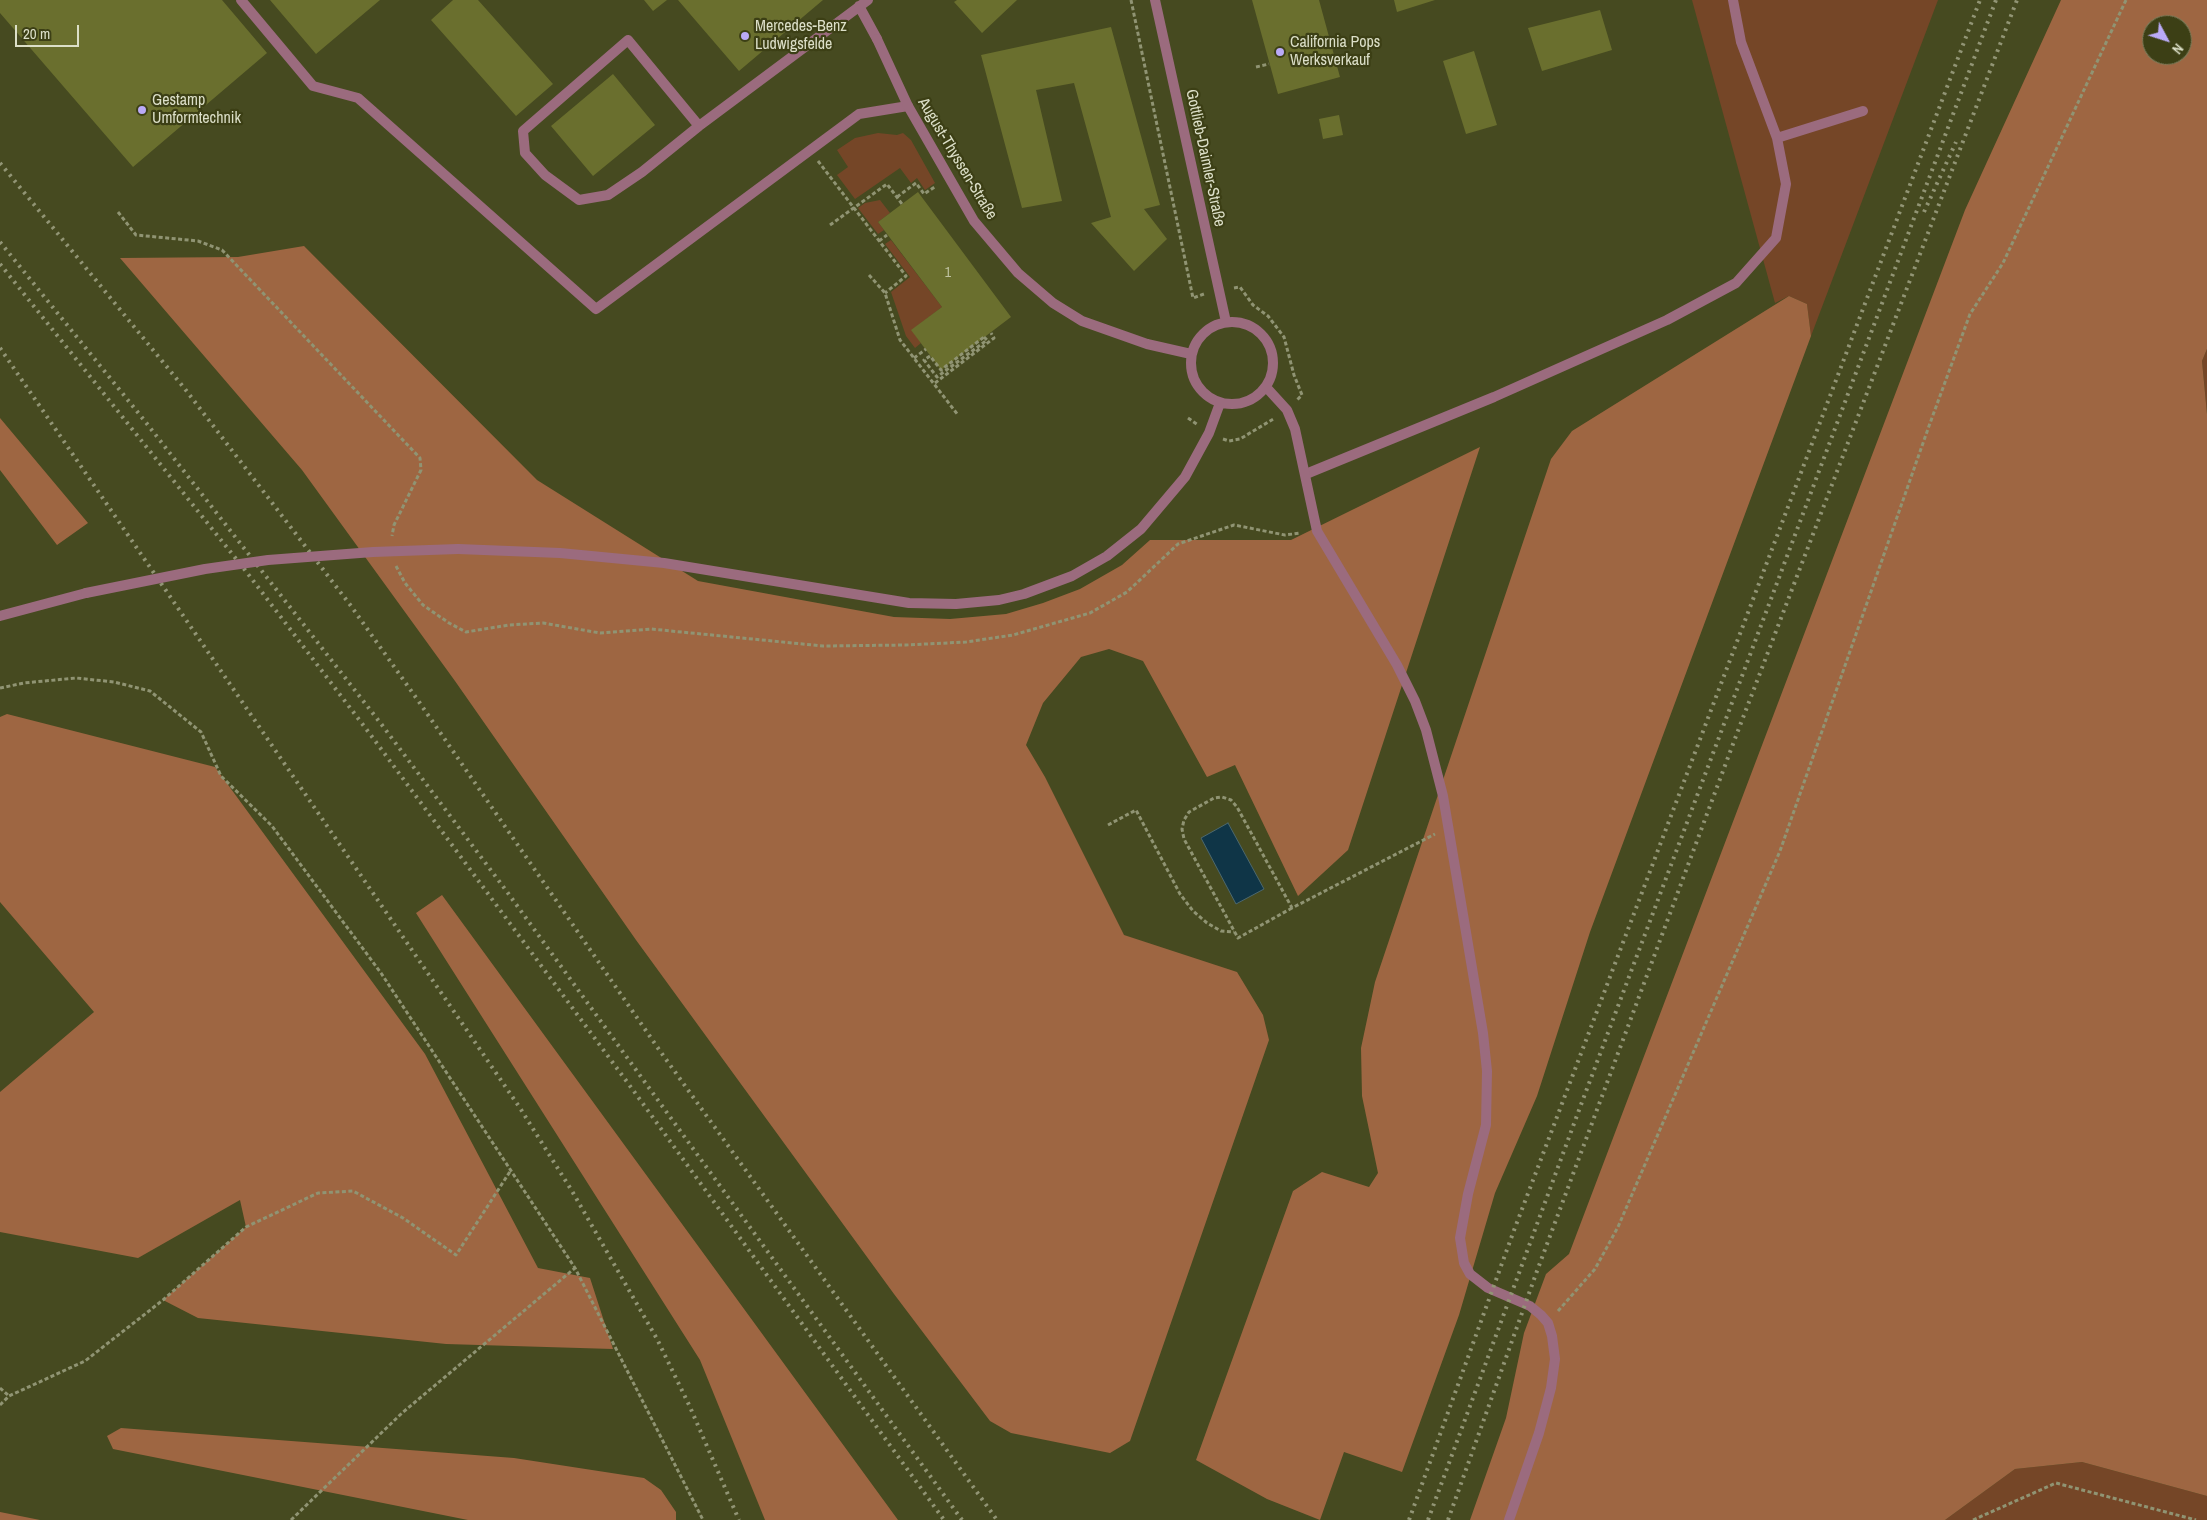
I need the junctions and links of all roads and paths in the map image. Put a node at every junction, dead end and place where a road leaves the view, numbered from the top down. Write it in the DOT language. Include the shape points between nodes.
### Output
graph roads {
  1 [pos="241,0"];
  2 [pos="1131,0"];
  3 [pos="1155,0"];
  4 [pos="1733,0"];
  5 [pos="2126,0"];
  6 [pos="863,3"];
  7 [pos="1269,64"];
  8 [pos="1256,67"];
  9 [pos="908,106"];
  10 [pos="1863,111"];
  11 [pos="699,126"];
  12 [pos="1777,138"];
  13 [pos="810,150"];
  14 [pos="949,176"];
  15 [pos="897,197"];
  16 [pos="902,204"];
  17 [pos="854,208"];
  18 [pos="118,212"];
  19 [pos="830,225"];
  20 [pos="887,235"];
  21 [pos="879,241"];
  22 [pos="869,275"];
  23 [pos="1218,289"];
  24 [pos="885,293"];
  25 [pos="1193,298"];
  26 [pos="1226,322"];
  27 [pos="991,332"];
  28 [pos="926,349"];
  29 [pos="1191,354"];
  30 [pos="930,356"];
  31 [pos="914,358"];
  32 [pos="934,384"];
  33 [pos="1266,387"];
  34 [pos="1220,404"];
  35 [pos="1287,410"];
  36 [pos="958,415"];
  37 [pos="1188,418"];
  38 [pos="1209,433"];
  39 [pos="1306,474"];
  40 [pos="1317,531"];
  41 [pos="391,544"];
  42 [pos="395,563"];
  43 [pos="0,616"];
  44 [pos="0,688"];
  45 [pos="1108,825"];
  46 [pos="1449,826"];
  47 [pos="1292,908"];
  48 [pos="1235,932"];
  49 [pos="511,1170"];
  50 [pos="575,1268"];
  51 [pos="1548,1323"];
  52 [pos="0,1388"];
  53 [pos="10,1396"];
  54 [pos="0,1405"];
  55 [pos="291,1520"];
  56 [pos="703,1520"];
  57 [pos="1508,1520"];
  58 [pos="1973,1520"];
  59 [pos="2196,1520"];
  1 -- 13 [label="street" via="313,86 358,98 596,309"];
  2 -- 25 [label="path"];
  3 -- 23 [label="street, Gottlieb-Daimler-Straße"];
  4 -- 12 [label="street" via="1741,42"];
  5 -- 51 [label="path" via="2003,263 1970,314 1780,851 1618,1227 1595,1269"];
  6 -- 9 [label="street, August-Thyssen-Straße"];
  6 -- 11 [label="street"];
  7 -- 8 [label="path"];
  9 -- 13 [label="street" via="859,114"];
  9 -- 14 [label="street, August-Thyssen-Straße"];
  10 -- 12 [label="street"];
  11 -- 11 [label="street" via="608,195 579,200 544,175 525,153 523,131 628,40"];
  12 -- 39 [label="street" via="1786,184 1776,238 1736,283 1667,320 1494,397"];
  13 -- 17 [label="path"];
  14 -- 15 [label="path" via="924,194 916,183"];
  14 -- 29 [label="street, August-Thyssen-Straße" via="980,228 1018,273 1053,303 1108,332"];
  15 -- 16 [label="path"];
  15 -- 17 [label="path" via="887,184"];
  17 -- 19 [label="path"];
  17 -- 21 [label="path"];
  18 -- 41 [label="path" via="136,235 198,241 222,250 420,458 421,470 394,525"];
  20 -- 21 [label="path"];
  21 -- 24 [label="path" via="906,276"];
  22 -- 24 [label="path"];
  23 -- 26 [label="street, Gottlieb-Daimler-Straße"];
  23 -- 35 [label="path" via="1240,287 1284,337 1302,395"];
  24 -- 31 [label="path" via="900,340"];
  26 -- 29 [label="street" via="1204,333 1195,342"];
  26 -- 33 [label="street" via="1251,326 1269,345 1273,366"];
  27 -- 32 [label="path" via="994,338"];
  28 -- 31 [label="path"];
  29 -- 34 [label="street" via="1190,367 1199,390"];
  30 -- 30 [label="path" via="924,360 937,377 987,340 984,337 941,370"];
  31 -- 32 [label="path"];
  32 -- 36 [label="path"];
  33 -- 34 [label="street" via="1246,403"];
  33 -- 35 [label="street"];
  34 -- 38 [label="street"];
  35 -- 38 [label="path" via="1240,439 1229,441"];
  35 -- 39 [label="street"];
  37 -- 38 [label="path"];
  38 -- 43 [label="street, bridge" via="1185,477 1141,529 1124,543 1072,576 999,600 956,604 909,603 664,563 560,553 458,549 268,560 197,570 86,593"];
  39 -- 40 [label="street"];
  40 -- 42 [label="path" via="1285,535 1234,525 1178,544 1127,592 1090,613 1013,635 966,642 906,645 823,646 651,629 600,633 543,624 466,632 423,604 405,583"];
  40 -- 46 [label="street" via="1415,701 1435,761"];
  44 -- 49 [label="path" via="76,678 114,682 150,691 201,732 221,776 272,826 382,973"];
  45 -- 48 [label="path" via="1136,810 1180,894 1193,911 1221,931"];
  46 -- 47 [label="path"];
  46 -- 51 [label="street" via="1484,1033 1487,1071 1486,1125 1460,1238 1464,1264 1470,1274 1484,1285 1530,1306"];
  47 -- 48 [label="path" via="1238,938"];
  47 -- 48 [label="path" via="1237,807 1231,800 1214,798 1189,812 1182,829 1184,839"];
  49 -- 50 [label="path"];
  49 -- 53 [label="path" via="456,1256 402,1218 353,1191 318,1193 246,1227 163,1300 85,1361"];
  50 -- 55 [label="path" via="402,1413"];
  50 -- 56 [label="path"];
  51 -- 57 [label="street" via="1555,1359 1551,1388 1539,1433"];
  52 -- 53 [label="path"];
  53 -- 54 [label="path"];
  58 -- 59 [label="path" via="2056,1483"];
}
